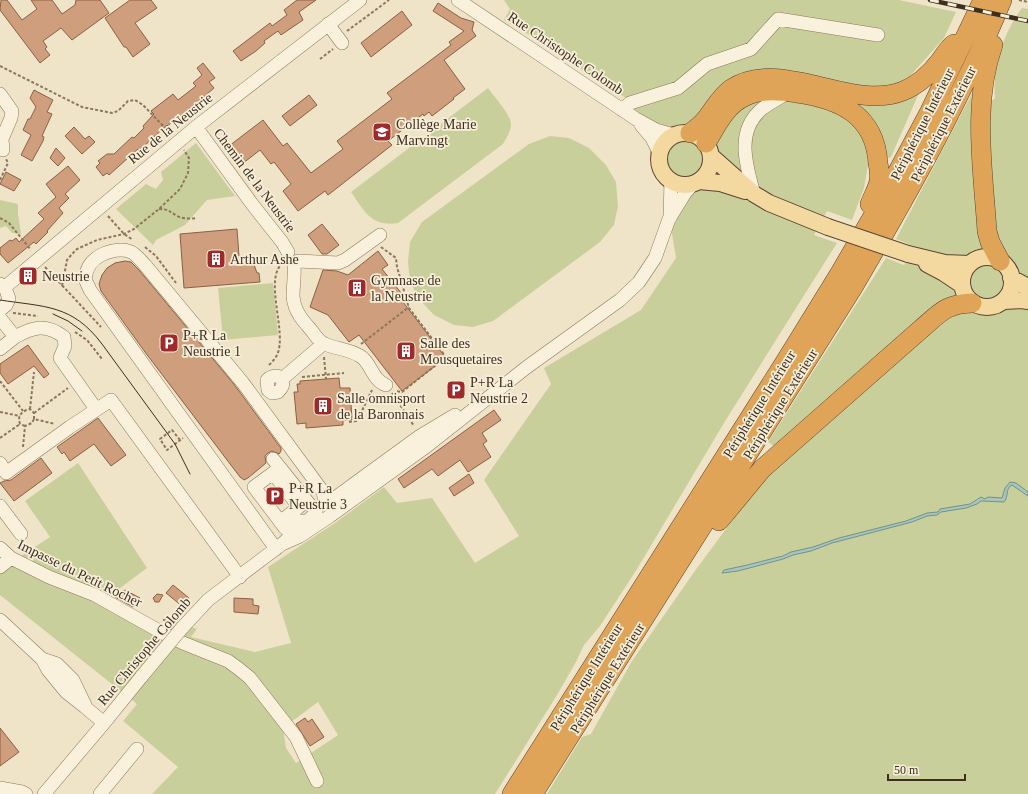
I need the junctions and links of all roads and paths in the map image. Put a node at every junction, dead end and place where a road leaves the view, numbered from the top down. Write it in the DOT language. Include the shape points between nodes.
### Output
graph roads {
  1 [pos="360,0"];
  2 [pos="389,0"];
  3 [pos="458,0"];
  4 [pos="983,0"];
  5 [pos="1002,0"];
  6 [pos="1017,0"];
  7 [pos="1019,0"];
  8 [pos="1028,2"];
  9 [pos="328,24"];
  10 [pos="878,35"];
  11 [pos="966,36"];
  12 [pos="340,40"];
  13 [pos="320,59"];
  14 [pos="0,66"];
  15 [pos="790,92"];
  16 [pos="0,94"];
  17 [pos="622,110"];
  18 [pos="636,119"];
  19 [pos="196,127"];
  20 [pos="178,142"];
  21 [pos="695,142"];
  22 [pos="3,150"];
  23 [pos="660,154"];
  24 [pos="0,180"];
  25 [pos="671,180"];
  26 [pos="696,182"];
  27 [pos="754,194"];
  28 [pos="159,209"];
  29 [pos="0,218"];
  30 [pos="197,218"];
  31 [pos="670,219"];
  32 [pos="124,234"];
  33 [pos="376,237"];
  34 [pos="908,254"];
  35 [pos="38,259"];
  36 [pos="291,260"];
  37 [pos="1000,261"];
  38 [pos="969,264"];
  39 [pos="840,273"];
  40 [pos="1011,278"];
  41 [pos="962,285"];
  42 [pos="3,286"];
  43 [pos="1028,287"];
  44 [pos="1004,301"];
  45 [pos="1028,301"];
  46 [pos="972,303"];
  47 [pos="409,307"];
  48 [pos="0,310"];
  49 [pos="0,318"];
  50 [pos="105,331"];
  51 [pos="14,337"];
  52 [pos="323,344"];
  53 [pos="0,349"];
  54 [pos="351,352"];
  55 [pos="268,366"];
  56 [pos="294,368"];
  57 [pos="34,372"];
  58 [pos="344,373"];
  59 [pos="326,375"];
  60 [pos="282,378"];
  61 [pos="326,379"];
  62 [pos="0,381"];
  63 [pos="77,381"];
  64 [pos="506,384"];
  65 [pos="386,386"];
  66 [pos="30,409"];
  67 [pos="96,409"];
  68 [pos="23,411"];
  69 [pos="0,412"];
  70 [pos="34,413"];
  71 [pos="20,416"];
  72 [pos="34,419"];
  73 [pos="350,422"];
  74 [pos="20,424"];
  75 [pos="26,426"];
  76 [pos="70,427"];
  77 [pos="179,433"];
  78 [pos="420,436"];
  79 [pos="0,438"];
  80 [pos="180,440"];
  81 [pos="21,462"];
  82 [pos="0,463"];
  83 [pos="275,466"];
  84 [pos="0,506"];
  85 [pos="321,512"];
  86 [pos="280,522"];
  87 [pos="21,534"];
  88 [pos="279,547"];
  89 [pos="0,548"];
  90 [pos="689,548"];
  91 [pos="11,558"];
  92 [pos="0,567"];
  93 [pos="240,577"];
  94 [pos="179,614"];
  95 [pos="0,620"];
  96 [pos="160,620"];
  97 [pos="104,723"];
  98 [pos="137,749"];
  99 [pos="317,781"];
  100 [pos="0,788"];
  101 [pos="26,794"];
  102 [pos="44,794"];
  103 [pos="100,794"];
  104 [pos="512,794"];
  105 [pos="534,794"];
  1 -- 9 [label="street, Rue de la Neustrie"];
  2 -- 12 [label="path"];
  3 -- 17 [label="street, Rue Christophe Colomb"];
  4 -- 11 [label="highway, Périphérique Intérieur"];
  5 -- 90 [label="highway, Périphérique Extérieur" via="942,128 894,217 800,373"];
  6 -- 7 [label="path"];
  6 -- 8 [label="path"];
  6 -- 37 [label="highway" via="990,54 985,70 980,108 988,231 990,242"];
  9 -- 12 [label="street"];
  9 -- 19 [label="street, Rue de la Neustrie"];
  10 -- 17 [label="street" via="778,19 751,49 707,64 678,88 630,103"];
  11 -- 21 [label="highway" via="951,46 926,77 902,92 888,95 846,92 769,78 748,81 731,89 719,100 705,120"];
  11 -- 39 [label="highway, Périphérique Intérieur" via="929,113"];
  12 -- 13 [label="path"];
  14 -- 20 [label="path" via="82,107 112,113 128,101 135,100 143,105"];
  15 -- 21 [label="highway" via="757,92 743,97 729,107"];
  15 -- 27 [label="street" via="762,109 747,130 744,149"];
  15 -- 39 [label="highway" via="812,95 847,107 866,124 878,151 879,181 867,211 841,255"];
  16 -- 22 [label="street" via="12,111 2,138"];
  17 -- 18 [label="street, Rue Christophe Colomb"];
  18 -- 21 [label="street, Rue Christophe Colomb" via="656,130"];
  18 -- 23 [label="street, Rue Christophe Colomb" via="652,138"];
  19 -- 20 [label="street, Rue de la Neustrie"];
  19 -- 36 [label="street, Chemin de la Neustrie" via="282,242"];
  20 -- 28 [label="path" via="189,158 188,173 180,189"];
  20 -- 35 [label="street, Rue de la Neustrie"];
  21 -- 23 [label="main road" via="665,143"];
  21 -- 26 [label="main road" via="709,168"];
  21 -- 27 [label="main road"];
  22 -- 24 [label="path" via="8,163"];
  23 -- 25 [label="main road" via="662,170"];
  25 -- 26 [label="main road" via="682,184"];
  25 -- 31 [label="street, Rue Christophe Colomb"];
  26 -- 27 [label="main road" via="720,183"];
  26 -- 31 [label="street, Rue Christophe Colomb" via="686,192"];
  27 -- 34 [label="main road, bridge" via="768,203 828,227"];
  28 -- 30 [label="path" via="166,209 179,217"];
  28 -- 32 [label="path"];
  29 -- 35 [label="path" via="9,223"];
  31 -- 64 [label="street, Rue Christophe Colomb" via="655,258 639,282 609,309"];
  33 -- 36 [label="street" via="338,263"];
  33 -- 47 [label="path" via="396,258"];
  34 -- 38 [label="main road" via="945,263"];
  34 -- 41 [label="main road"];
  35 -- 42 [label="street, Rue de la Neustrie"];
  35 -- 50 [label="path"];
  36 -- 52 [label="street" via="295,275 293,296 297,313"];
  36 -- 55 [label="path" via="279,265 274,279 280,335 277,356"];
  37 -- 38 [label="main road" via="984,257"];
  37 -- 40 [label="main road" via="1007,267"];
  38 -- 41 [label="main road" via="963,274"];
  39 -- 104 [label="highway, Périphérique Intérieur"];
  40 -- 43 [label="main road"];
  40 -- 44 [label="main road" via="1011,289"];
  41 -- 46 [label="main road" via="965,296"];
  42 -- 48 [label="street" via="9,299"];
  44 -- 45 [label="main road"];
  44 -- 46 [label="main road" via="989,308"];
  46 -- 90 [label="highway" via="949,306 920,330 762,469 703,544"];
  47 -- 54 [label="path"];
  47 -- 65 [label="path" via="446,358 402,392"];
  49 -- 51 [label="street"];
  51 -- 53 [label="street"];
  51 -- 63 [label="street" via="35,328 56,331 64,337 65,346 60,358"];
  52 -- 54 [label="street"];
  52 -- 56 [label="street"];
  52 -- 59 [label="path"];
  54 -- 65 [label="street" via="362,356"];
  56 -- 59 [label="path" via="296,378"];
  56 -- 60 [label="street"];
  57 -- 66 [label="path"];
  58 -- 59 [label="path"];
  59 -- 61 [label="path"];
  62 -- 68 [label="path"];
  63 -- 67 [label="street"];
  63 -- 70 [label="path"];
  64 -- 78 [label="street, Rue Christophe Colomb"];
  64 -- 85 [label="street, Rue Christophe Colomb" via="427,446"];
  65 -- 73 [label="path" via="371,390 357,420"];
  65 -- 78 [label="path"];
  66 -- 68 [label="path"];
  66 -- 70 [label="path"];
  67 -- 76 [label="street"];
  67 -- 93 [label="street" via="111,400"];
  68 -- 71 [label="path"];
  69 -- 71 [label="path"];
  70 -- 72 [label="path"];
  71 -- 74 [label="path"];
  72 -- 75 [label="path"];
  72 -- 76 [label="path"];
  74 -- 75 [label="path"];
  74 -- 79 [label="path"];
  75 -- 81 [label="path"];
  76 -- 81 [label="street"];
  77 -- 80 [label="path" via="183,438"];
  78 -- 85 [label="street, Rue Christophe Colomb"];
  80 -- 80 [label="path" via="172,430 160,439 167,450"];
  81 -- 82 [label="street" via="6,472"];
  83 -- 85 [label="street" via="310,505"];
  83 -- 86 [label="street" via="299,507"];
  83 -- 86 [label="street" via="254,487"];
  84 -- 87 [label="street"];
  85 -- 86 [label="street" via="285,528"];
  85 -- 88 [label="street, Rue Christophe Colomb"];
  85 -- 88 [label="street, Rue Christophe Colomb" via="300,536"];
  85 -- 88 [label="street" via="323,492 242,383 145,265 132,253 121,250 111,250 102,254 87,270 86,281 90,290"];
  88 -- 93 [label="street, Rue Christophe Colomb"];
  89 -- 91 [label="street, Impasse du Petit Rocher"];
  90 -- 105 [label="highway, Périphérique Extérieur"];
  91 -- 92 [label="street"];
  91 -- 99 [label="street, Impasse du Petit Rocher" via="49,578 95,595 166,635 228,661 239,669 250,678 296,737"];
  93 -- 97 [label="street, Rue Christophe Colomb, bridge" via="208,600"];
  94 -- 96 [label="path" via="167,620"];
  95 -- 97 [label="street" via="42,659 57,664 73,680 85,707"];
  97 -- 102 [label="street, Rue Christophe Colomb"];
  98 -- 103 [label="street"];
  100 -- 101 [label="street"];
}
